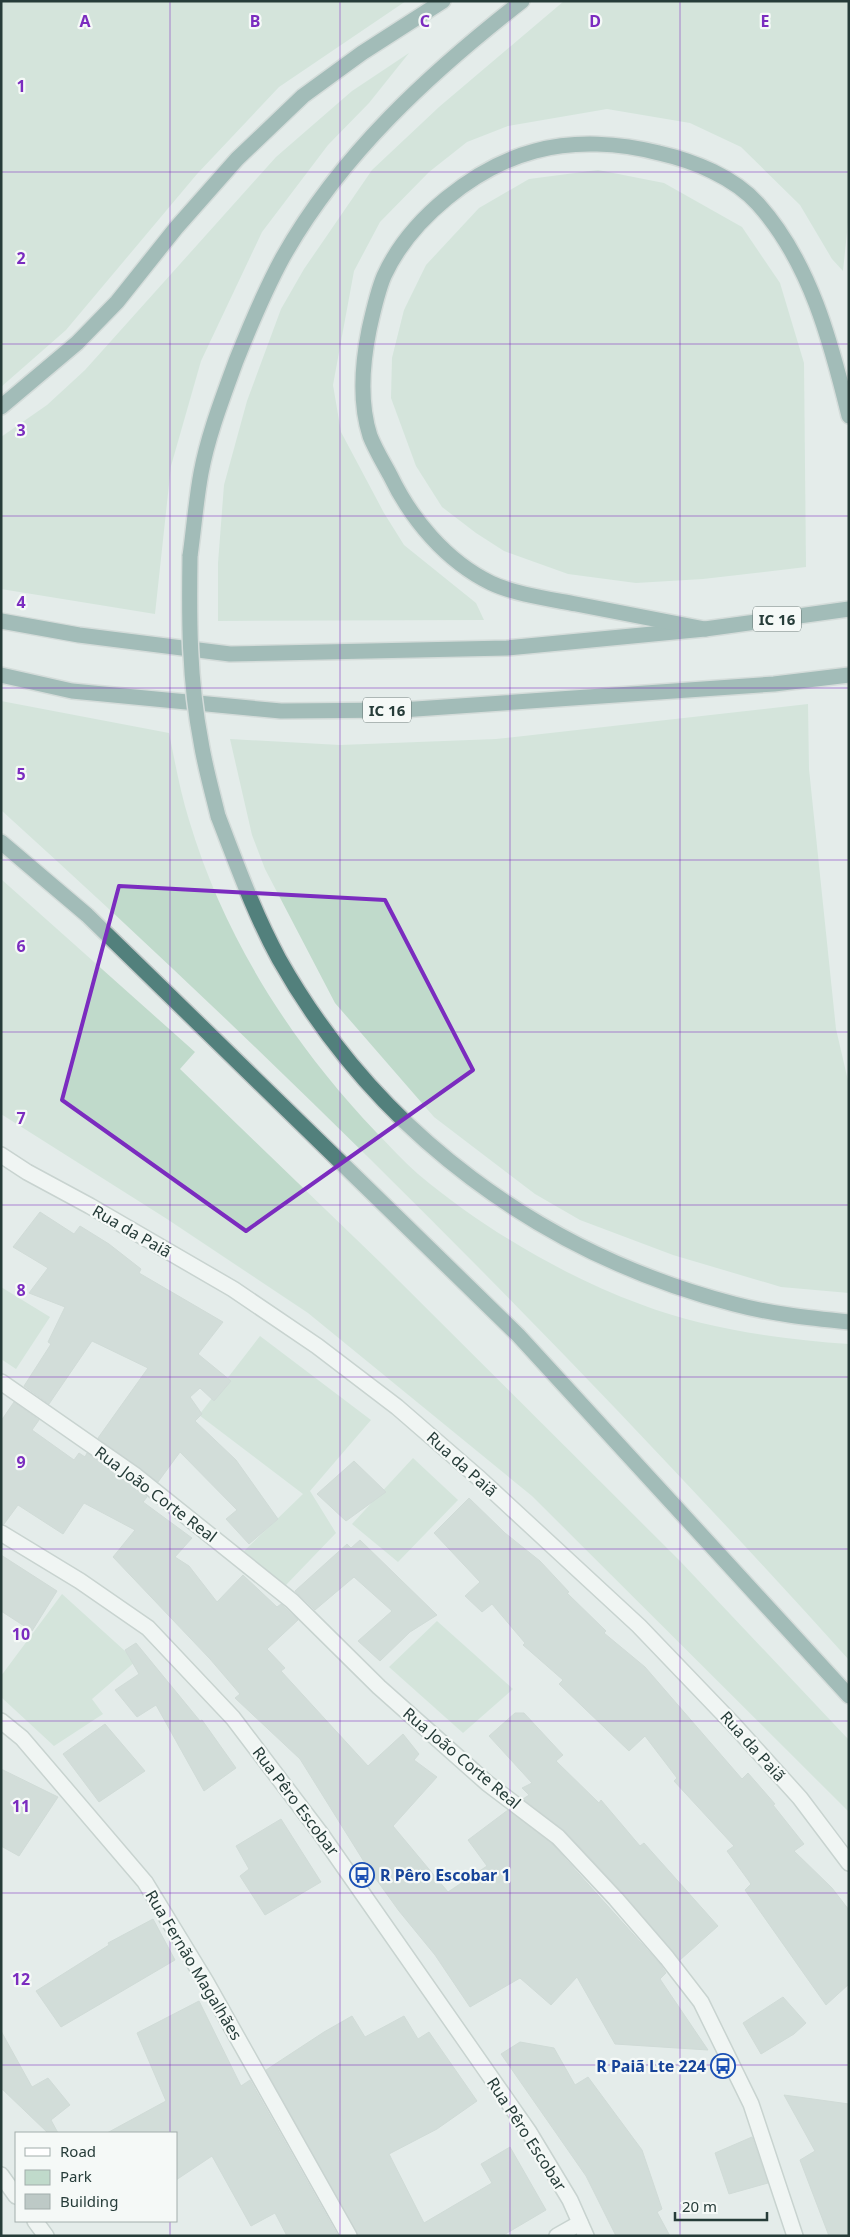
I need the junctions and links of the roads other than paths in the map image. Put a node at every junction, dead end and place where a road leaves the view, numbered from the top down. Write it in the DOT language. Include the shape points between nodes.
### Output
graph roads {
  1 [pos="443,1"];
  2 [pos="522,1"];
  3 [pos="1,407"];
  4 [pos="849,416"];
  5 [pos="849,609"];
  6 [pos="1,621"];
  7 [pos="706,629"];
  8 [pos="1,675"];
  9 [pos="849,675"];
  10 [pos="1,842"];
  11 [pos="1,1155"];
  12 [pos="849,1322"];
  13 [pos="1,1382"];
  14 [pos="1,1533"];
  15 [pos="849,1696"];
  16 [pos="1,1721"];
  17 [pos="849,1863"];
  18 [pos="1,2175"];
  19 [pos="15,2195"];
  20 [pos="36,2222"];
  21 [pos="583,2229"];
  22 [pos="46,2236"];
  23 [pos="349,2236"];
  24 [pos="557,2236"];
  25 [pos="795,2236"];
  1 -- 3 [label="highway" via="303,96 237,159 77,343"];
  2 -- 12 [label="highway, bridge" via="439,69 381,125 323,196 283,258 246,336 222,400 201,472 190,556 189,621 200,742 218,816 252,905 279,959 314,1015 355,1068 400,1117 447,1159 500,1200 552,1232 604,1259 660,1282 735,1305"];
  4 -- 7 [label="highway" via="835,358 817,307 784,238 757,202 723,177 679,158 608,144 536,151 503,164 440,203 397,254 384,276 375,304 366,347 362,391 370,436 404,504 424,530 458,562 492,584 544,598"];
  5 -- 7 [label="highway, IC 16"];
  6 -- 7 [label="highway, IC 16" via="78,636 230,654 507,648"];
  8 -- 9 [label="highway, IC 16" via="72,691 281,711 401,710 774,684"];
  10 -- 15 [label="highway" via="87,915 518,1335"];
  11 -- 17 [label="street, Rua da Paiã" via="233,1288 397,1407 480,1478 639,1626 800,1798"];
  13 -- 25 [label="street, Rua João Corte Real" via="136,1476 292,1600 379,1687 487,1783 558,1837 616,1899 701,2002 751,2104"];
  14 -- 21 [label="street, Rua Pêro Escobar" via="80,1581 148,1628 233,1718 322,1834 529,2132 570,2200"];
  16 -- 23 [label="street, Rua Fernão Magalhães" via="22,1738 145,1882 235,2032"];
  18 -- 19 [label="street"];
  20 -- 22 [label="street"];
  21 -- 24 [label="street"];
}
